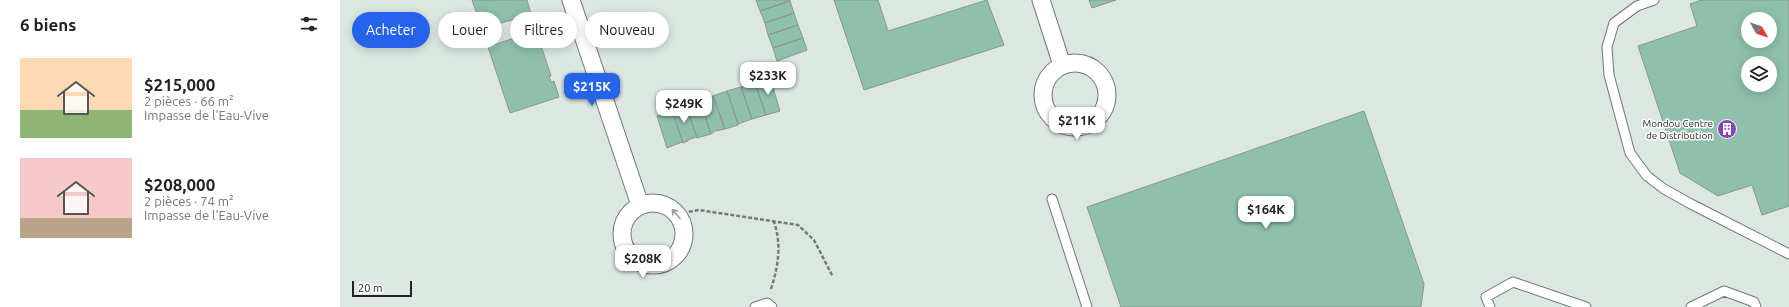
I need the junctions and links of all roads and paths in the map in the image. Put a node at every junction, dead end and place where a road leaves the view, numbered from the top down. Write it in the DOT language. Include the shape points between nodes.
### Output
graph roads {
  1 [pos="571,0"];
  2 [pos="1040,0"];
  3 [pos="1654,0"];
  4 [pos="1062,65"];
  5 [pos="1052,199"];
  6 [pos="640,205"];
  7 [pos="677,214"];
  8 [pos="774,222"];
  9 [pos="1789,254"];
  10 [pos="833,277"];
  11 [pos="769,305"];
  12 [pos="755,307"];
  13 [pos="1088,307"];
  14 [pos="1490,307"];
  15 [pos="1586,307"];
  16 [pos="1691,307"];
  17 [pos="1756,307"];
  1 -- 6 [label="street"];
  2 -- 4 [label="street"];
  3 -- 9 [label="lane" via="1637,6 1614,23 1607,47 1609,74 1630,153 1647,176 1664,189"];
  5 -- 13 [label="lane"];
  7 -- 6 [label="street, one-way" via="670,207 660,204"];
  6 -- 7 [label="street" via="625,220 622,242 626,252 644,265 665,264 674,259 680,251 685,232"];
  7 -- 8 [label="path" via="698,210"];
  8 -- 10 [label="path" via="798,225 814,240"];
  8 -- 11 [label="path" via="779,261"];
  11 -- 12 [label="lane"];
  14 -- 15 [label="lane" via="1486,297 1513,282"];
  16 -- 17 [label="lane" via="1724,291 1754,302"];
}
